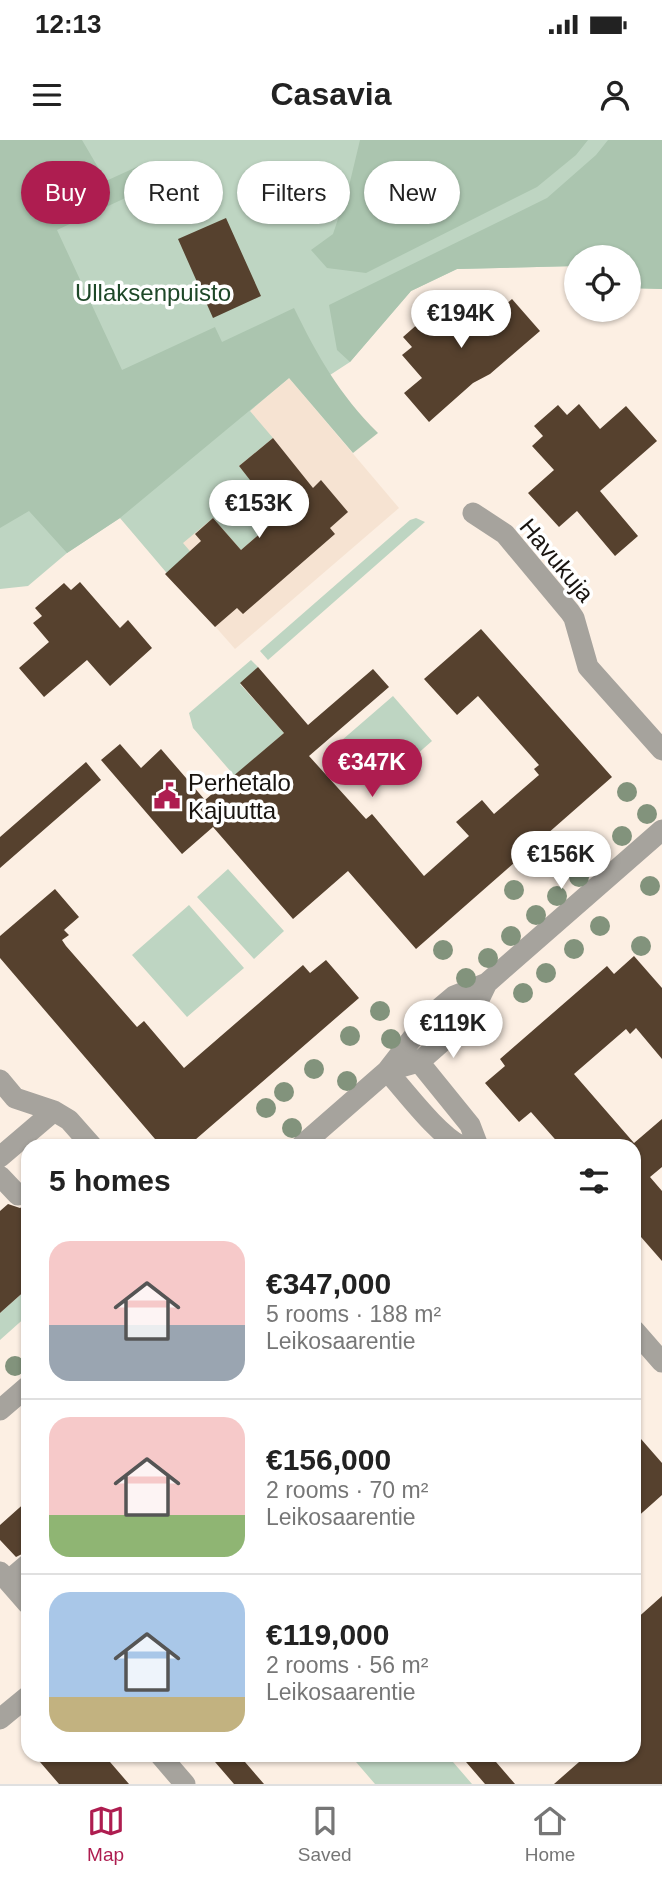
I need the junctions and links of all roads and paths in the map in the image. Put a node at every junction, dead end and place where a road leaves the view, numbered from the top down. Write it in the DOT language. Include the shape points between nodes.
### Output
graph roads {
  1 [pos="473,513"];
  2 [pos="662,750"];
  3 [pos="662,830"];
  4 [pos="487,983"];
  5 [pos="419,1062"];
  6 [pos="387,1071"];
  7 [pos="0,1080"];
  8 [pos="54,1111"];
  9 [pos="21,1139"];
  10 [pos="21,1139"];
  11 [pos="86,1139"];
  12 [pos="309,1139"];
  13 [pos="450,1139"];
  14 [pos="476,1139"];
  15 [pos="0,1157"];
  16 [pos="0,1175"];
  17 [pos="18,1195"];
  18 [pos="641,1336"];
  19 [pos="659,1351"];
  20 [pos="21,1392"];
  21 [pos="0,1410"];
  22 [pos="21,1568"];
  23 [pos="4,1577"];
  24 [pos="21,1596"];
  25 [pos="21,1702"];
  26 [pos="0,1719"];
  27 [pos="166,1762"];
  28 [pos="185,1784"];
  1 -- 2 [label="street, Havukuja" via="505,534 570,611 588,667"];
  3 -- 4 [label="street"];
  4 -- 5 [label="street" via="471,1016"];
  4 -- 6 [label="street" via="454,996 428,1018"];
  5 -- 6 [label="street"];
  5 -- 14 [label="street" via="471,1125"];
  6 -- 12 [label="street"];
  6 -- 13 [label="street"];
  7 -- 8 [label="street" via="15,1098"];
  8 -- 9 [label="street"];
  8 -- 11 [label="street" via="69,1119"];
  10 -- 15 [label="street"];
  16 -- 17 [label="street"];
  18 -- 19 [label="street"];
  20 -- 21 [label="street"];
  22 -- 23 [label="street"];
  23 -- 24 [label="street"];
  25 -- 26 [label="street"];
  27 -- 28 [label="street"];
}
